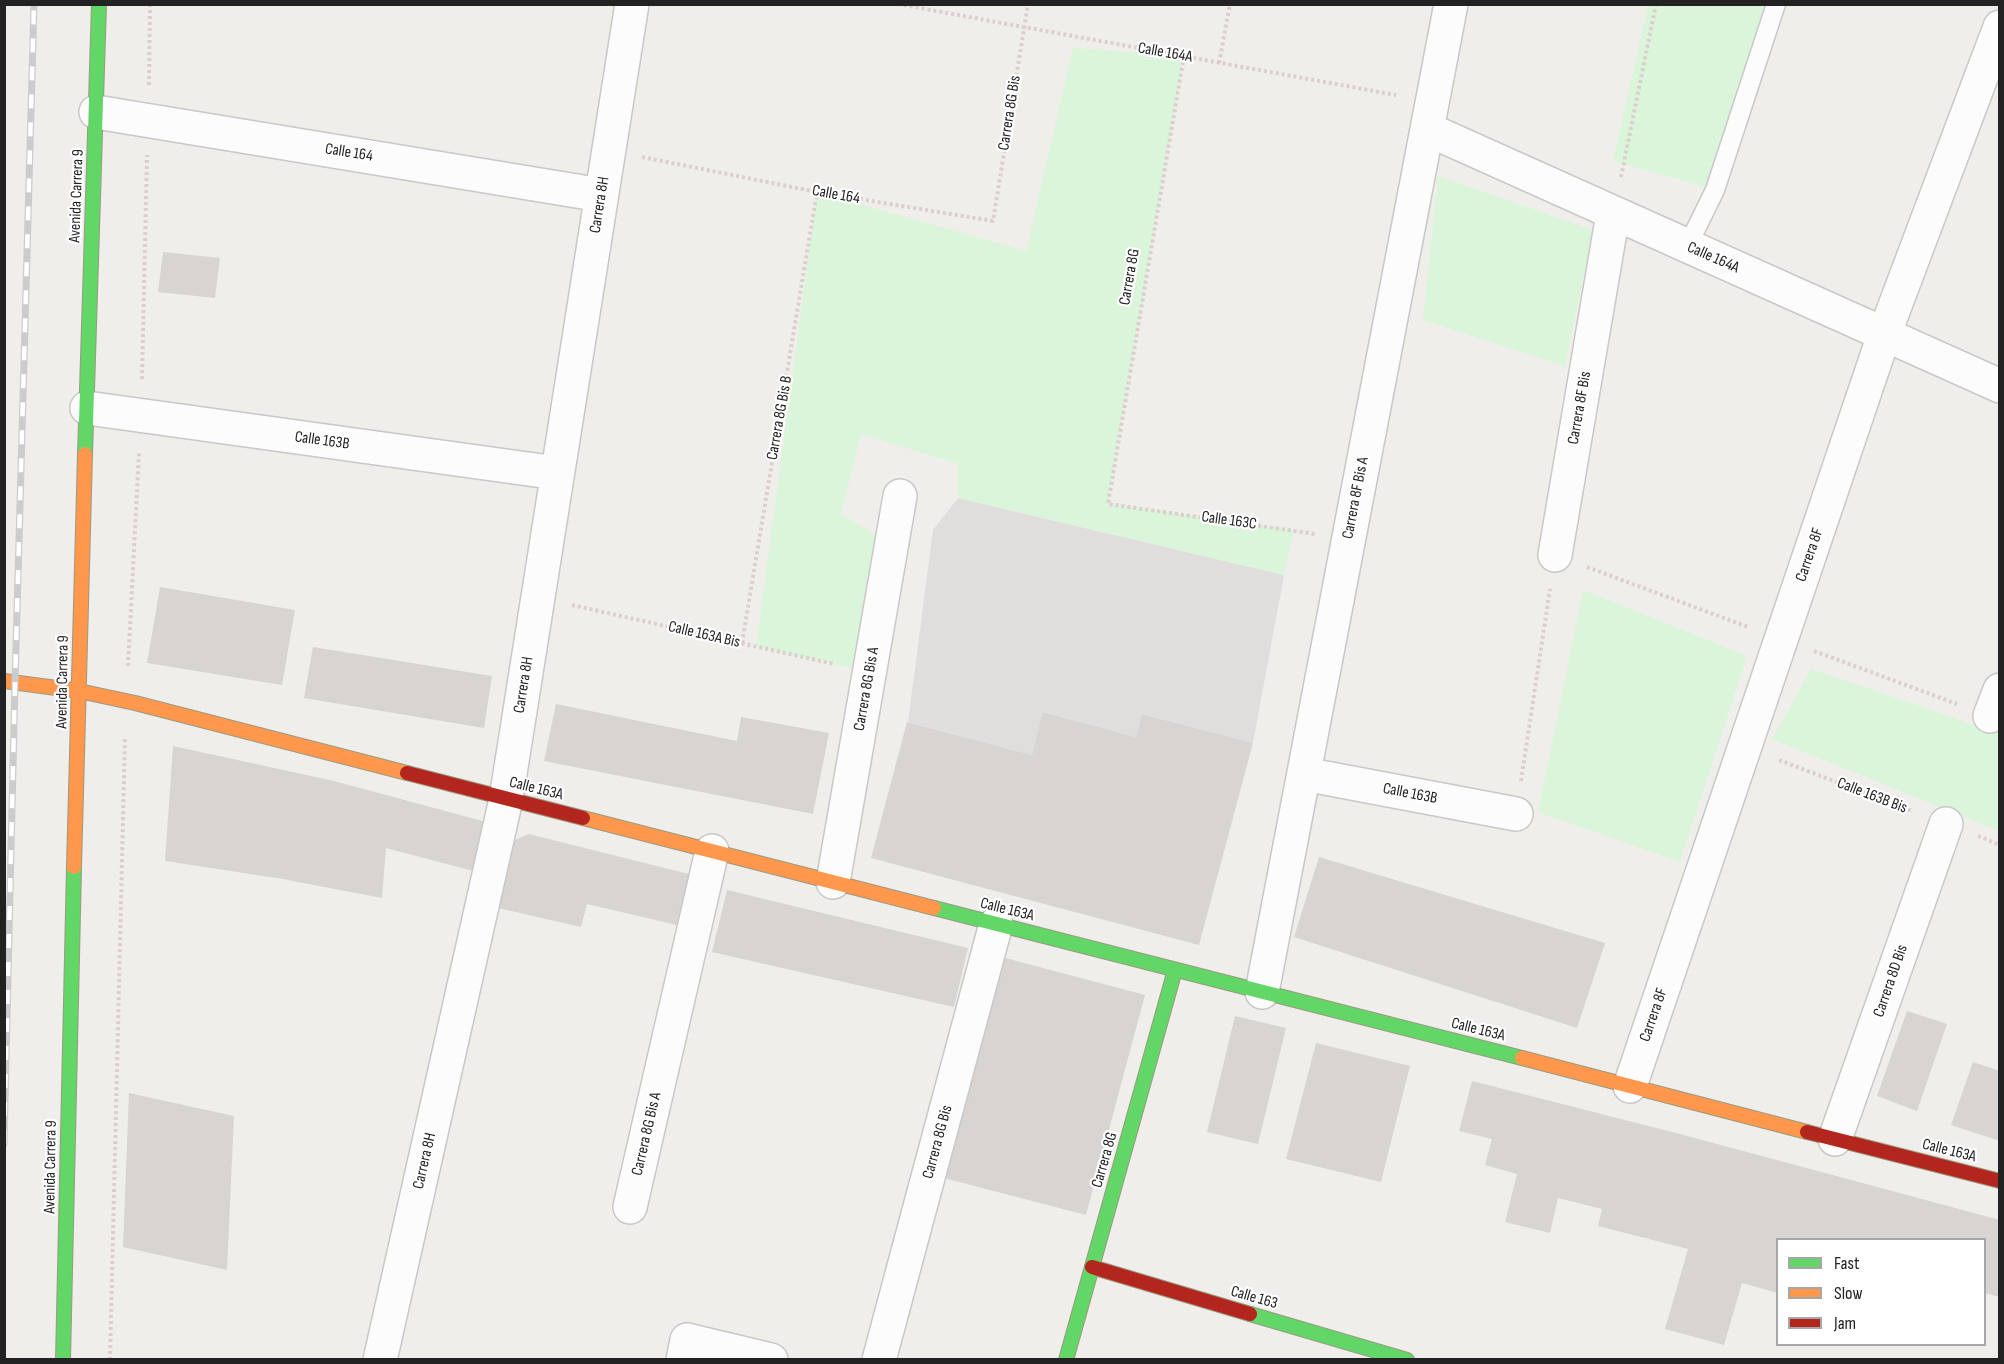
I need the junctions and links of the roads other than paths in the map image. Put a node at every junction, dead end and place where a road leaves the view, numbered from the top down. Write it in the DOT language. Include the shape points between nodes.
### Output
graph roads {
  1 [pos="99,4"];
  2 [pos="632,4"];
  3 [pos="1451,4"];
  4 [pos="1776,4"];
  5 [pos="2000,27"];
  6 [pos="96,112"];
  7 [pos="1430,115"];
  8 [pos="602,195"];
  9 [pos="1613,213"];
  10 [pos="1687,247"];
  11 [pos="1884,334"];
  12 [pos="2000,386"];
  13 [pos="87,408"];
  14 [pos="557,473"];
  15 [pos="900,496"];
  16 [pos="1555,555"];
  17 [pos="4,681"];
  18 [pos="79,691"];
  19 [pos="1304,774"];
  20 [pos="506,799"];
  21 [pos="1516,814"];
  22 [pos="1946,824"];
  23 [pos="712,851"];
  24 [pos="833,882"];
  25 [pos="996,924"];
  26 [pos="1175,970"];
  27 [pos="1262,992"];
  28 [pos="1630,1086"];
  29 [pos="1835,1139"];
  30 [pos="2000,1181"];
  31 [pos="630,1207"];
  32 [pos="1092,1267"];
  33 [pos="685,1350"];
  34 [pos="63,1359"];
  35 [pos="380,1359"];
  36 [pos="771,1359"];
  37 [pos="879,1359"];
  38 [pos="1066,1359"];
  39 [pos="1407,1359"];
  1 -- 6 [label="main road, Avenida Carrera 9"];
  2 -- 8 [label="street, Carrera 8H"];
  3 -- 7 [label="street, Carrera 8F Bis A"];
  4 -- 10 [label="lane" via="1715,190"];
  5 -- 11 [label="street, Carrera 8F"];
  6 -- 8 [label="street, Calle 164"];
  6 -- 13 [label="main road, Avenida Carrera 9"];
  7 -- 9 [label="street, Calle 164A"];
  7 -- 19 [label="street, Carrera 8F Bis A"];
  8 -- 14 [label="street, Carrera 8H"];
  9 -- 10 [label="street, Calle 164A"];
  9 -- 16 [label="street, Carrera 8F Bis"];
  10 -- 11 [label="street, Calle 164A"];
  11 -- 12 [label="street, Calle 164A"];
  11 -- 28 [label="street, Carrera 8F"];
  13 -- 14 [label="street, Calle 163B"];
  13 -- 18 [label="main road, Avenida Carrera 9"];
  14 -- 20 [label="street, Carrera 8H"];
  15 -- 24 [label="street, Carrera 8G Bis A"];
  17 -- 18 [label="main road, Calle 163A"];
  18 -- 20 [label="main road, Calle 163A"];
  18 -- 34 [label="main road, Avenida Carrera 9"];
  19 -- 21 [label="street, Calle 163B"];
  19 -- 27 [label="street, Carrera 8F Bis A"];
  20 -- 23 [label="main road, Calle 163A"];
  20 -- 35 [label="street, Carrera 8H"];
  22 -- 29 [label="street, Carrera 8D Bis"];
  23 -- 24 [label="main road, Calle 163A"];
  23 -- 31 [label="street, Carrera 8G Bis A"];
  24 -- 25 [label="main road, Calle 163A"];
  25 -- 26 [label="main road, Calle 163A"];
  25 -- 37 [label="street, Carrera 8G Bis"];
  26 -- 27 [label="main road, Calle 163A"];
  26 -- 32 [label="main road, Carrera 8G"];
  27 -- 28 [label="main road, Calle 163A"];
  28 -- 29 [label="main road, Calle 163A"];
  29 -- 30 [label="main road, Calle 163A"];
  32 -- 38 [label="main road, Carrera 8G"];
  32 -- 39 [label="main road, Calle 163"];
  33 -- 36 [label="street"];
}
